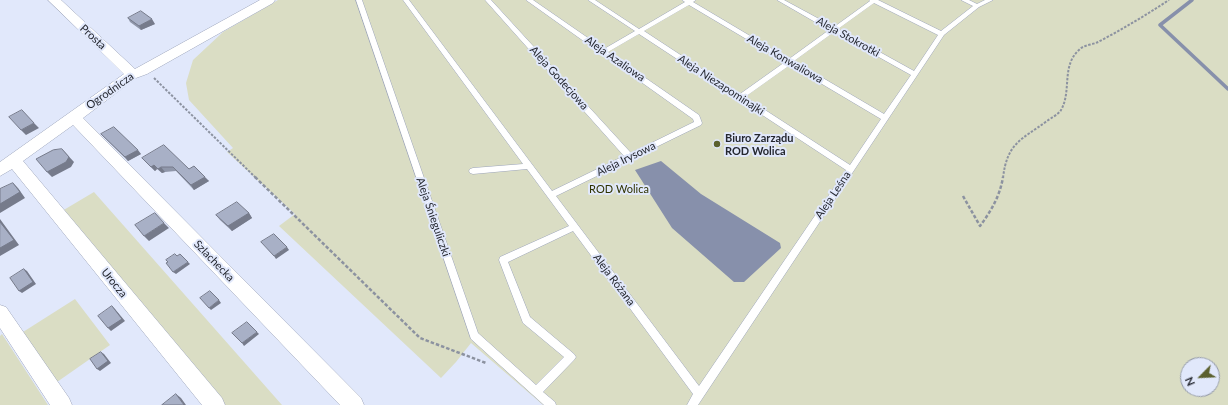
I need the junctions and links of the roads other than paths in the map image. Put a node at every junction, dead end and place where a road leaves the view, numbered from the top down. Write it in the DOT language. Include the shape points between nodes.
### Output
graph roads {
  1 [pos="54,0"];
  2 [pos="269,0"];
  3 [pos="359,0"];
  4 [pos="406,0"];
  5 [pos="488,0"];
  6 [pos="529,0"];
  7 [pos="591,0"];
  8 [pos="780,0"];
  9 [pos="874,0"];
  10 [pos="964,0"];
  11 [pos="990,0"];
  12 [pos="689,1"];
  13 [pos="978,6"];
  14 [pos="834,29"];
  15 [pos="640,31"];
  16 [pos="942,34"];
  17 [pos="604,52"];
  18 [pos="789,62"];
  19 [pos="915,74"];
  20 [pos="131,75"];
  21 [pos="740,97"];
  22 [pos="74,117"];
  23 [pos="886,118"];
  24 [pos="698,121"];
  25 [pos="630,157"];
  26 [pos="7,165"];
  27 [pos="529,166"];
  28 [pos="851,169"];
  29 [pos="473,171"];
  30 [pos="551,196"];
  31 [pos="575,227"];
  32 [pos="0,313"];
  33 [pos="536,392"];
  34 [pos="699,394"];
  35 [pos="62,405"];
  36 [pos="215,405"];
  37 [pos="354,405"];
  38 [pos="551,405"];
  39 [pos="692,405"];
  1 -- 20 [label="street, Prosta" via="128,69"];
  2 -- 20 [label="street, Ogrodnicza"];
  3 -- 33 [label="lane, Aleja Śnieguliczki" via="474,336"];
  4 -- 27 [label="lane, Aleja Różana"];
  5 -- 25 [label="lane, Aleja Godecjowa"];
  6 -- 17 [label="lane, Aleja Azaliowa"];
  7 -- 15 [label="lane, Aleja Niezapominajki"];
  8 -- 14 [label="lane, Aleja Stokrotki"];
  9 -- 14 [label="lane"];
  9 -- 16 [label="lane"];
  10 -- 13 [label="lane"];
  11 -- 13 [label="lane, Aleja Leśna"];
  12 -- 15 [label="lane"];
  12 -- 18 [label="lane, Aleja Konwaliowa"];
  13 -- 16 [label="lane, Aleja Leśna"];
  14 -- 18 [label="lane"];
  14 -- 19 [label="lane, Aleja Stokrotki"];
  15 -- 17 [label="lane"];
  15 -- 21 [label="lane, Aleja Niezapominajki"];
  16 -- 19 [label="lane, Aleja Leśna"];
  17 -- 24 [label="lane, Aleja Azaliowa" via="696,117"];
  18 -- 21 [label="lane"];
  18 -- 23 [label="lane, Aleja Konwaliowa"];
  19 -- 23 [label="lane, Aleja Leśna"];
  20 -- 22 [label="street, Ogrodnicza"];
  21 -- 28 [label="lane, Aleja Niezapominajki"];
  22 -- 26 [label="street, Ogrodnicza"];
  22 -- 37 [label="street, Szlachecka"];
  23 -- 28 [label="lane, Aleja Leśna"];
  24 -- 25 [label="lane, Aleja Irysowa"];
  25 -- 30 [label="lane, Aleja Irysowa"];
  26 -- 36 [label="street, Urocza"];
  27 -- 29 [label="lane"];
  27 -- 30 [label="lane, Aleja Różana"];
  28 -- 34 [label="lane, Aleja Leśna"];
  30 -- 31 [label="lane, Aleja Różana"];
  31 -- 33 [label="lane" via="503,260 526,320 571,356"];
  31 -- 34 [label="lane, Aleja Różana"];
  32 -- 35 [label="street"];
  33 -- 38 [label="lane, Aleja Śnieguliczki"];
  34 -- 39 [label="lane, Aleja Leśna"];
}
